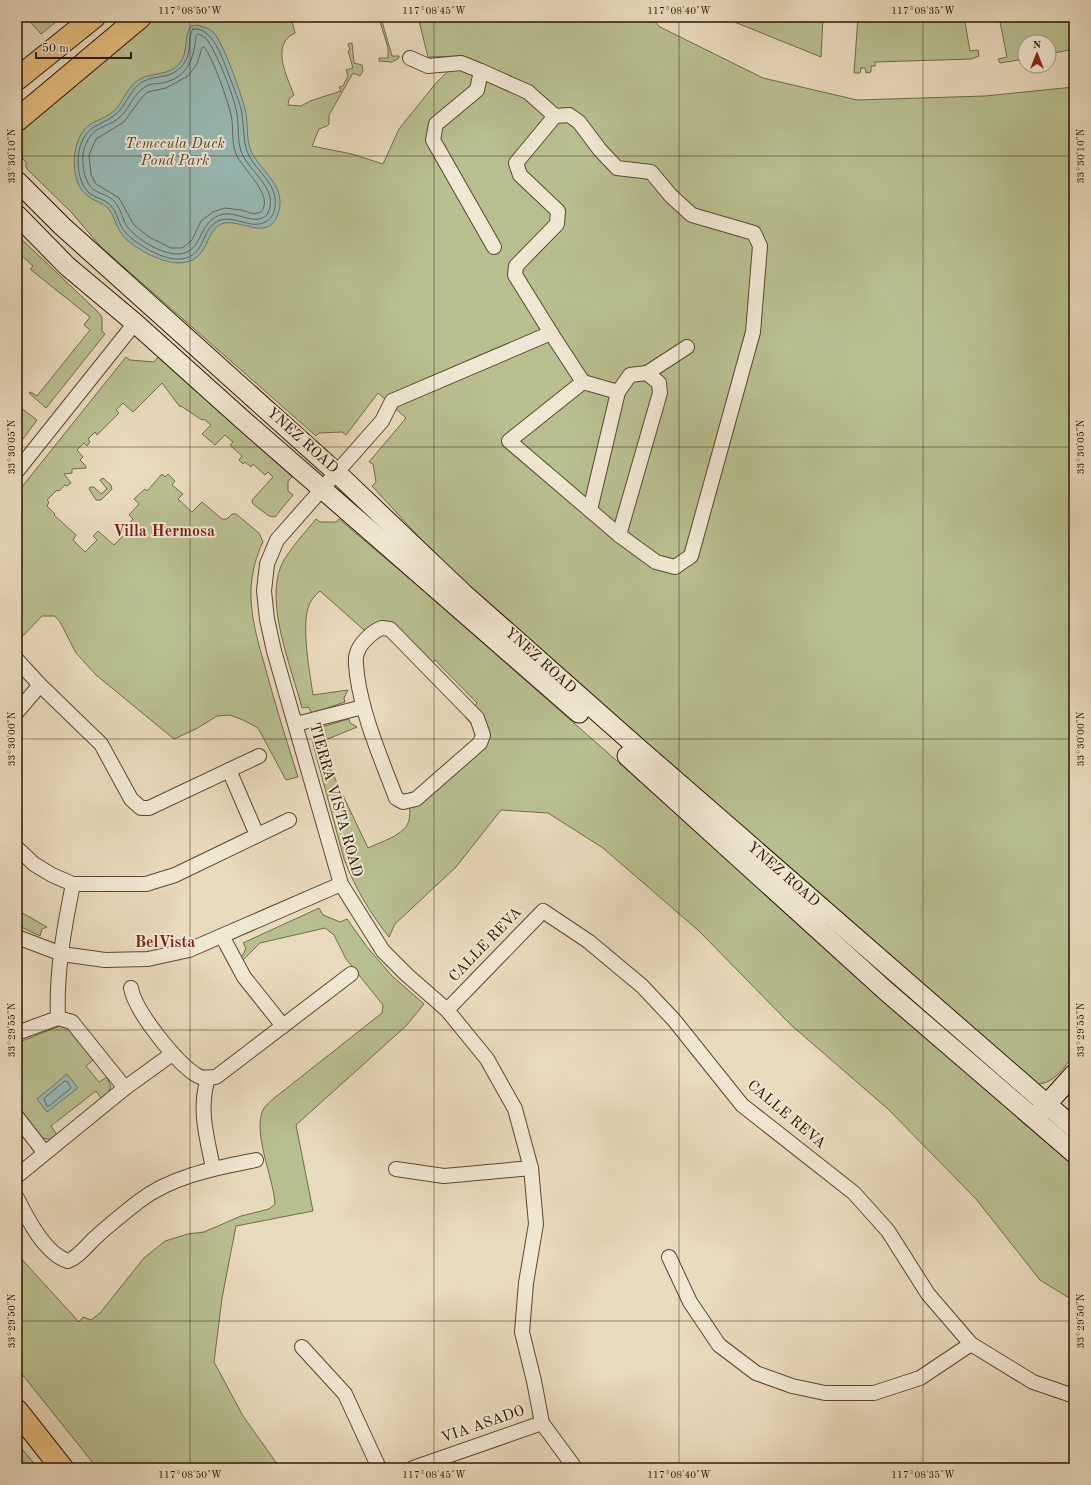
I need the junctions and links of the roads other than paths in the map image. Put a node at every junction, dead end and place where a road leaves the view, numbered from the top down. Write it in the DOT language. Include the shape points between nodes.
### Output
graph roads {
  1 [pos="94,17"];
  2 [pos="140,17"];
  3 [pos="410,58"];
  4 [pos="481,71"];
  5 [pos="17,79"];
  6 [pos="555,116"];
  7 [pos="17,120"];
  8 [pos="17,181"];
  9 [pos="17,215"];
  10 [pos="494,247"];
  11 [pos="135,323"];
  12 [pos="551,333"];
  13 [pos="687,347"];
  14 [pos="647,373"];
  15 [pos="234,380"];
  16 [pos="583,382"];
  17 [pos="618,392"];
  18 [pos="17,471"];
  19 [pos="337,473"];
  20 [pos="323,489"];
  21 [pos="590,510"];
  22 [pos="619,535"];
  23 [pos="17,660"];
  24 [pos="40,685"];
  25 [pos="363,708"];
  26 [pos="17,712"];
  27 [pos="296,724"];
  28 [pos="259,756"];
  29 [pos="229,770"];
  30 [pos="289,820"];
  31 [pos="257,835"];
  32 [pos="17,848"];
  33 [pos="73,884"];
  34 [pos="341,884"];
  35 [pos="222,936"];
  36 [pos="17,937"];
  37 [pos="60,953"];
  38 [pos="351,974"];
  39 [pos="131,988"];
  40 [pos="447,1010"];
  41 [pos="58,1018"];
  42 [pos="282,1026"];
  43 [pos="17,1033"];
  44 [pos="172,1054"];
  45 [pos="1074,1074"];
  46 [pos="208,1078"];
  47 [pos="125,1088"];
  48 [pos="1040,1111"];
  49 [pos="17,1117"];
  50 [pos="1074,1128"];
  51 [pos="44,1152"];
  52 [pos="1074,1153"];
  53 [pos="256,1160"];
  54 [pos="213,1168"];
  55 [pos="531,1168"];
  56 [pos="396,1170"];
  57 [pos="17,1176"];
  58 [pos="17,1198"];
  59 [pos="669,1257"];
  60 [pos="971,1344"];
  61 [pos="302,1347"];
  62 [pos="1074,1396"];
  63 [pos="17,1411"];
  64 [pos="542,1423"];
  65 [pos="62,1468"];
  66 [pos="379,1468"];
  67 [pos="413,1468"];
  68 [pos="575,1468"];
  1 -- 5 [label="main road"];
  2 -- 7 [label="main road"];
  3 -- 4 [label="street" via="428,66 461,63"];
  4 -- 6 [label="street" via="528,92"];
  4 -- 10 [label="street" via="477,90 436,124 433,140"];
  6 -- 12 [label="street" via="516,163 520,175 558,211 557,224 516,266 514,275"];
  6 -- 22 [label="street" via="569,115 579,122 617,168 651,172 671,196 692,215 754,233 760,246 753,332 691,556 675,567 656,562"];
  8 -- 15 [label="main road, YNEZ ROAD" via="62,226"];
  9 -- 11 [label="main road, YNEZ ROAD" via="67,266"];
  11 -- 15 [label="main road" via="144,318 212,373"];
  11 -- 18 [label="street"];
  11 -- 20 [label="main road, YNEZ ROAD"];
  12 -- 16 [label="street"];
  12 -- 19 [label="street, TIERRA VISTA ROAD" via="392,401 382,421"];
  13 -- 14 [label="street"];
  14 -- 17 [label="street" via="630,375"];
  14 -- 22 [label="street" via="659,383 660,393"];
  15 -- 19 [label="main road, YNEZ ROAD"];
  16 -- 17 [label="street"];
  16 -- 21 [label="street" via="509,441"];
  17 -- 21 [label="street"];
  19 -- 20 [label="street, TIERRA VISTA ROAD"];
  19 -- 48 [label="main road, YNEZ ROAD" via="463,593"];
  20 -- 27 [label="street, TIERRA VISTA ROAD" via="277,540 267,564 264,591 274,651"];
  20 -- 48 [label="main road, YNEZ ROAD" via="616,745 886,990"];
  21 -- 22 [label="street"];
  23 -- 24 [label="street"];
  24 -- 26 [label="street"];
  24 -- 29 [label="street" via="101,744 131,799 141,808 149,808"];
  25 -- 25 [label="street" via="396,798 403,802 416,799 480,742 483,735 477,718 390,629 375,630 357,652"];
  25 -- 27 [label="street"];
  27 -- 34 [label="street, TIERRA VISTA ROAD"];
  28 -- 29 [label="street"];
  29 -- 31 [label="street"];
  30 -- 31 [label="street"];
  31 -- 33 [label="street" via="175,875 146,884"];
  32 -- 33 [label="street" via="34,864"];
  33 -- 37 [label="street"];
  34 -- 35 [label="street"];
  34 -- 40 [label="street, TIERRA VISTA ROAD" via="383,951"];
  35 -- 37 [label="street" via="189,950 148,960 105,960"];
  35 -- 42 [label="street" via="244,977"];
  36 -- 37 [label="street"];
  37 -- 41 [label="street"];
  38 -- 42 [label="street"];
  39 -- 44 [label="street" via="135,1002"];
  40 -- 55 [label="street, TIERRA VISTA ROAD" via="487,1059 515,1109"];
  40 -- 60 [label="street, CALLE REVA" via="543,911 588,941 642,986 674,1020 742,1105 854,1193 888,1231 928,1294"];
  41 -- 43 [label="street"];
  41 -- 47 [label="street" via="72,1022"];
  42 -- 46 [label="street" via="216,1076"];
  44 -- 46 [label="street" via="199,1076"];
  44 -- 47 [label="street"];
  45 -- 48 [label="main road"];
  46 -- 54 [label="street" via="202,1111"];
  47 -- 51 [label="street"];
  48 -- 50 [label="main road, YNEZ ROAD"];
  48 -- 52 [label="main road, YNEZ ROAD"];
  49 -- 51 [label="street"];
  51 -- 57 [label="street"];
  53 -- 54 [label="street"];
  54 -- 58 [label="street" via="171,1183 140,1201 74,1259 68,1261 56,1254 30,1225"];
  55 -- 56 [label="street" via="444,1176"];
  55 -- 64 [label="street, TIERRA VISTA ROAD" via="536,1224 526,1283 522,1332"];
  59 -- 60 [label="street" via="690,1302 719,1345 756,1373 792,1386 825,1393 874,1393 920,1378"];
  60 -- 62 [label="street, CALLE REVA" via="1033,1382"];
  61 -- 66 [label="street" via="345,1394"];
  63 -- 65 [label="main road"];
  64 -- 67 [label="street, VIA ASADO"];
  64 -- 68 [label="street, TIERRA VISTA ROAD"];
}
